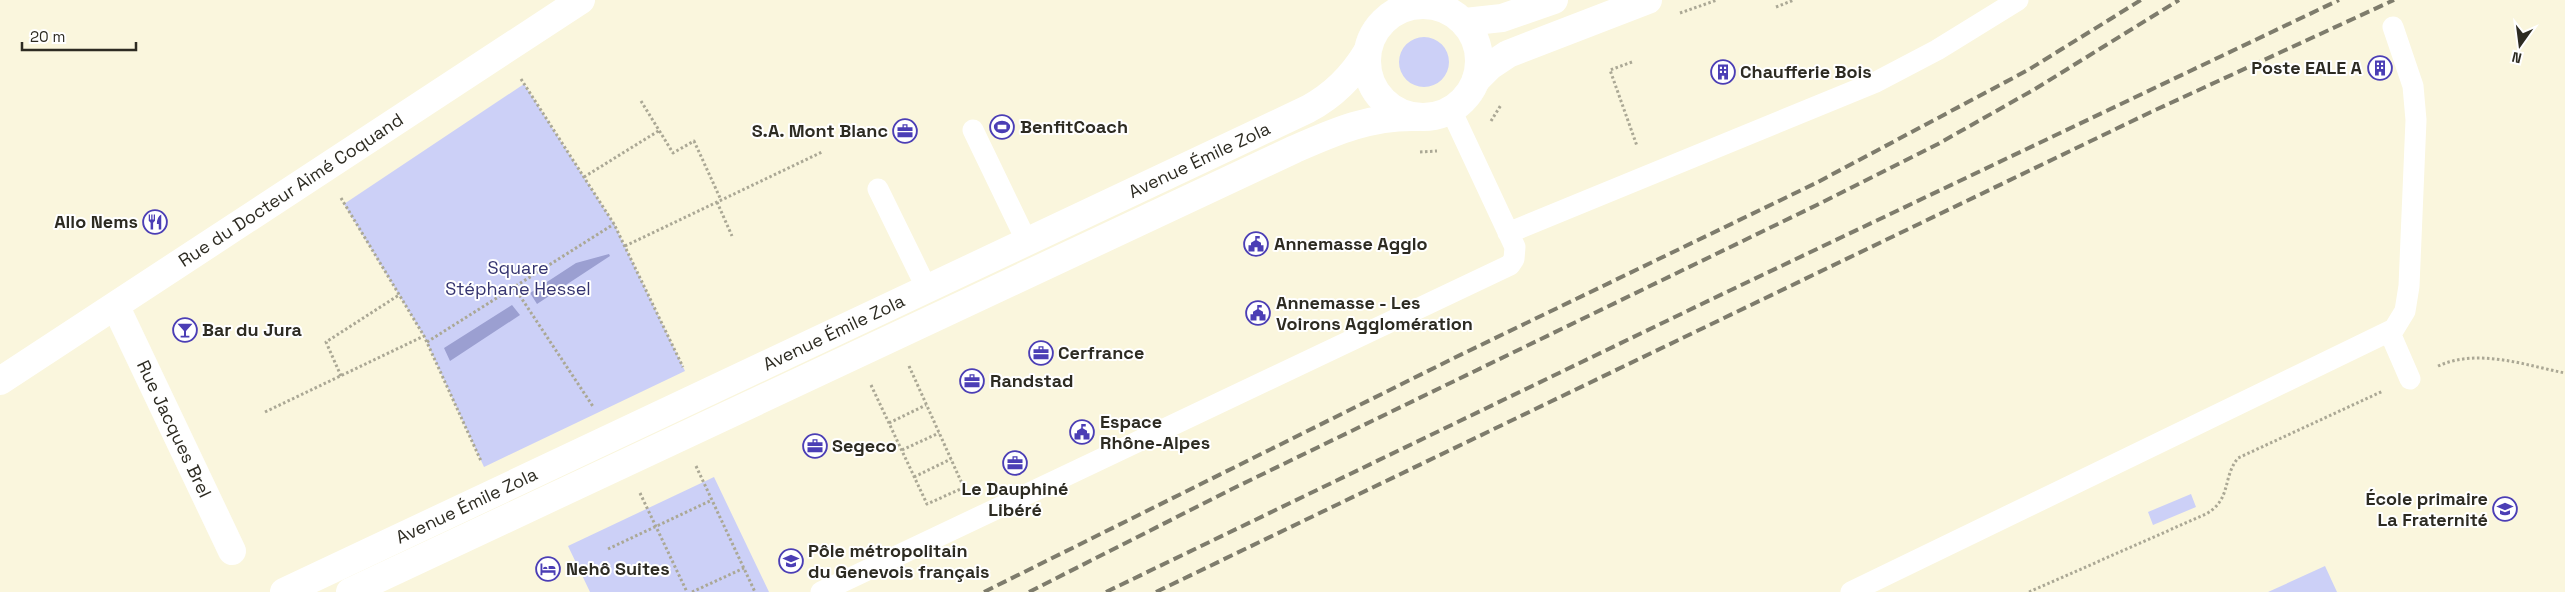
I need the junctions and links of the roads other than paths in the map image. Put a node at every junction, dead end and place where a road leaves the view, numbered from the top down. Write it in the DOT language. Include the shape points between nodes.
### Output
graph roads {
  1 [pos="581,0"];
  2 [pos="1554,0"];
  3 [pos="1648,0"];
  4 [pos="2018,0"];
  5 [pos="1425,3"];
  6 [pos="1465,22"];
  7 [pos="2392,27"];
  8 [pos="1367,52"];
  9 [pos="1476,80"];
  10 [pos="1451,110"];
  11 [pos="1416,117"];
  12 [pos="973,130"];
  13 [pos="878,188"];
  14 [pos="1508,232"];
  15 [pos="1027,242"];
  16 [pos="927,289"];
  17 [pos="116,307"];
  18 [pos="2390,332"];
  19 [pos="2410,379"];
  20 [pos="0,381"];
  21 [pos="232,552"];
  22 [pos="284,592"];
  23 [pos="350,592"];
  24 [pos="821,592"];
  25 [pos="1851,592"];
  1 -- 17 [label="street, Rue du Docteur Aimé Coquand"];
  2 -- 6 [label="street" via="1502,18"];
  3 -- 9 [label="street" via="1508,54"];
  4 -- 14 [label="lane" via="1937,50 1876,82"];
  5 -- 6 [label="street" via="1450,11"];
  5 -- 8 [label="street" via="1394,12 1372,36"];
  6 -- 9 [label="street" via="1476,40 1479,53"];
  7 -- 18 [label="lane" via="2413,86 2416,120 2409,286 2405,312"];
  8 -- 11 [label="street" via="1368,73 1376,92 1396,111"];
  8 -- 15 [label="street, Avenue Émile Zola" via="1347,80 1324,100"];
  9 -- 10 [label="street" via="1464,100"];
  10 -- 11 [label="street" via="1430,118"];
  10 -- 14 [label="lane"];
  11 -- 23 [label="street, Avenue Émile Zola" via="1395,116 1360,122 1295,149"];
  12 -- 15 [label="lane"];
  13 -- 16 [label="lane"];
  14 -- 24 [label="lane" via="1516,253 1512,262 1502,270"];
  15 -- 16 [label="street, Avenue Émile Zola"];
  16 -- 22 [label="street, Avenue Émile Zola"];
  17 -- 20 [label="street, Rue du Docteur Aimé Coquand"];
  17 -- 21 [label="street, Rue Jacques Brel"];
  18 -- 19 [label="lane"];
  18 -- 25 [label="lane"];
}
